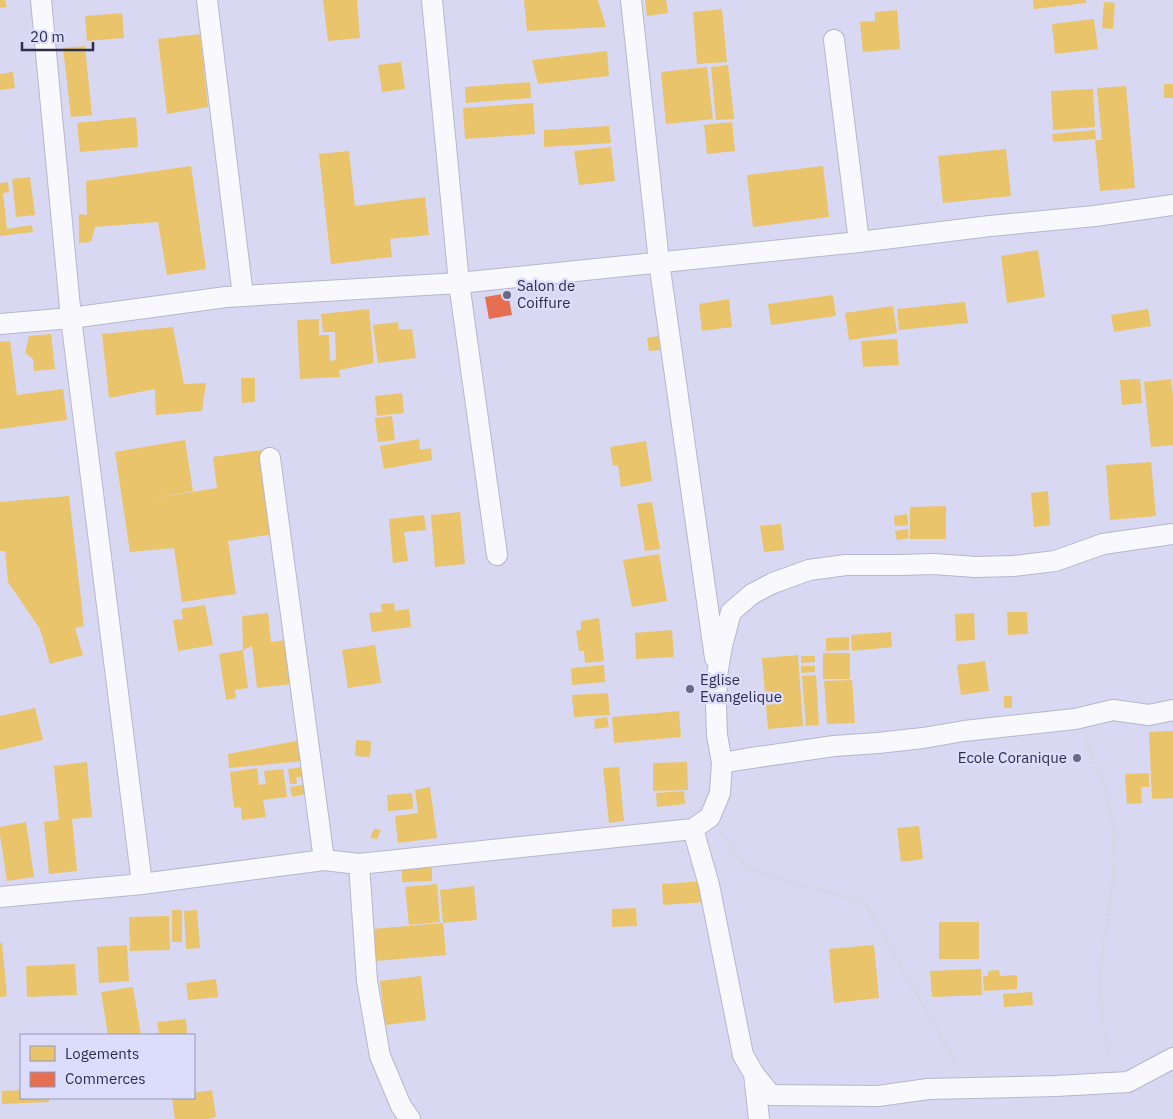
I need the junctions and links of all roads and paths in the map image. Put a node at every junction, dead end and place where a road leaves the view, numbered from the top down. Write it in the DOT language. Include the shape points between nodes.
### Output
graph roads {
  1 [pos="40,0"];
  2 [pos="207,0"];
  3 [pos="432,0"];
  4 [pos="631,0"];
  5 [pos="834,40"];
  6 [pos="1173,205"];
  7 [pos="859,242"];
  8 [pos="659,262"];
  9 [pos="459,282"];
  10 [pos="243,296"];
  11 [pos="71,318"];
  12 [pos="0,324"];
  13 [pos="270,458"];
  14 [pos="1173,534"];
  15 [pos="496,555"];
  16 [pos="717,675"];
  17 [pos="1173,710"];
  18 [pos="1074,719"];
  19 [pos="722,763"];
  20 [pos="710,817"];
  21 [pos="693,829"];
  22 [pos="324,860"];
  23 [pos="359,864"];
  24 [pos="142,884"];
  25 [pos="0,897"];
  26 [pos="1173,1058"];
  27 [pos="754,1074"];
  28 [pos="1128,1082"];
  29 [pos="970,1088"];
  30 [pos="410,1119"];
  31 [pos="759,1119"];
  1 -- 11 [label="street"];
  2 -- 10 [label="street"];
  3 -- 9 [label="street"];
  4 -- 8 [label="street"];
  5 -- 7 [label="street"];
  6 -- 7 [label="street"];
  7 -- 8 [label="street"];
  8 -- 9 [label="street"];
  8 -- 16 [label="street"];
  9 -- 10 [label="street"];
  9 -- 15 [label="street"];
  10 -- 11 [label="street"];
  11 -- 12 [label="street"];
  11 -- 24 [label="street"];
  13 -- 22 [label="street"];
  14 -- 16 [label="street" via="1103,544 1055,561 1014,566 846,565 809,570 773,582 731,612"];
  16 -- 19 [label="street" via="717,735"];
  17 -- 18 [label="street" via="1149,715 1112,710"];
  18 -- 19 [label="street" via="834,746"];
  18 -- 28 [label="path" via="1105,786 1114,832 1114,874 1100,977 1109,1056"];
  19 -- 20 [label="street" via="720,793"];
  20 -- 21 [label="street"];
  20 -- 29 [label="path" via="747,869 865,903"];
  21 -- 23 [label="street"];
  21 -- 27 [label="street" via="710,885 743,1055"];
  22 -- 23 [label="street"];
  22 -- 24 [label="street"];
  23 -- 30 [label="street" via="367,981 380,1056 401,1106"];
  24 -- 25 [label="street"];
  26 -- 28 [label="street"];
  27 -- 29 [label="street" via="771,1095 878,1096 928,1089"];
  27 -- 31 [label="street"];
  28 -- 29 [label="street"];
}
